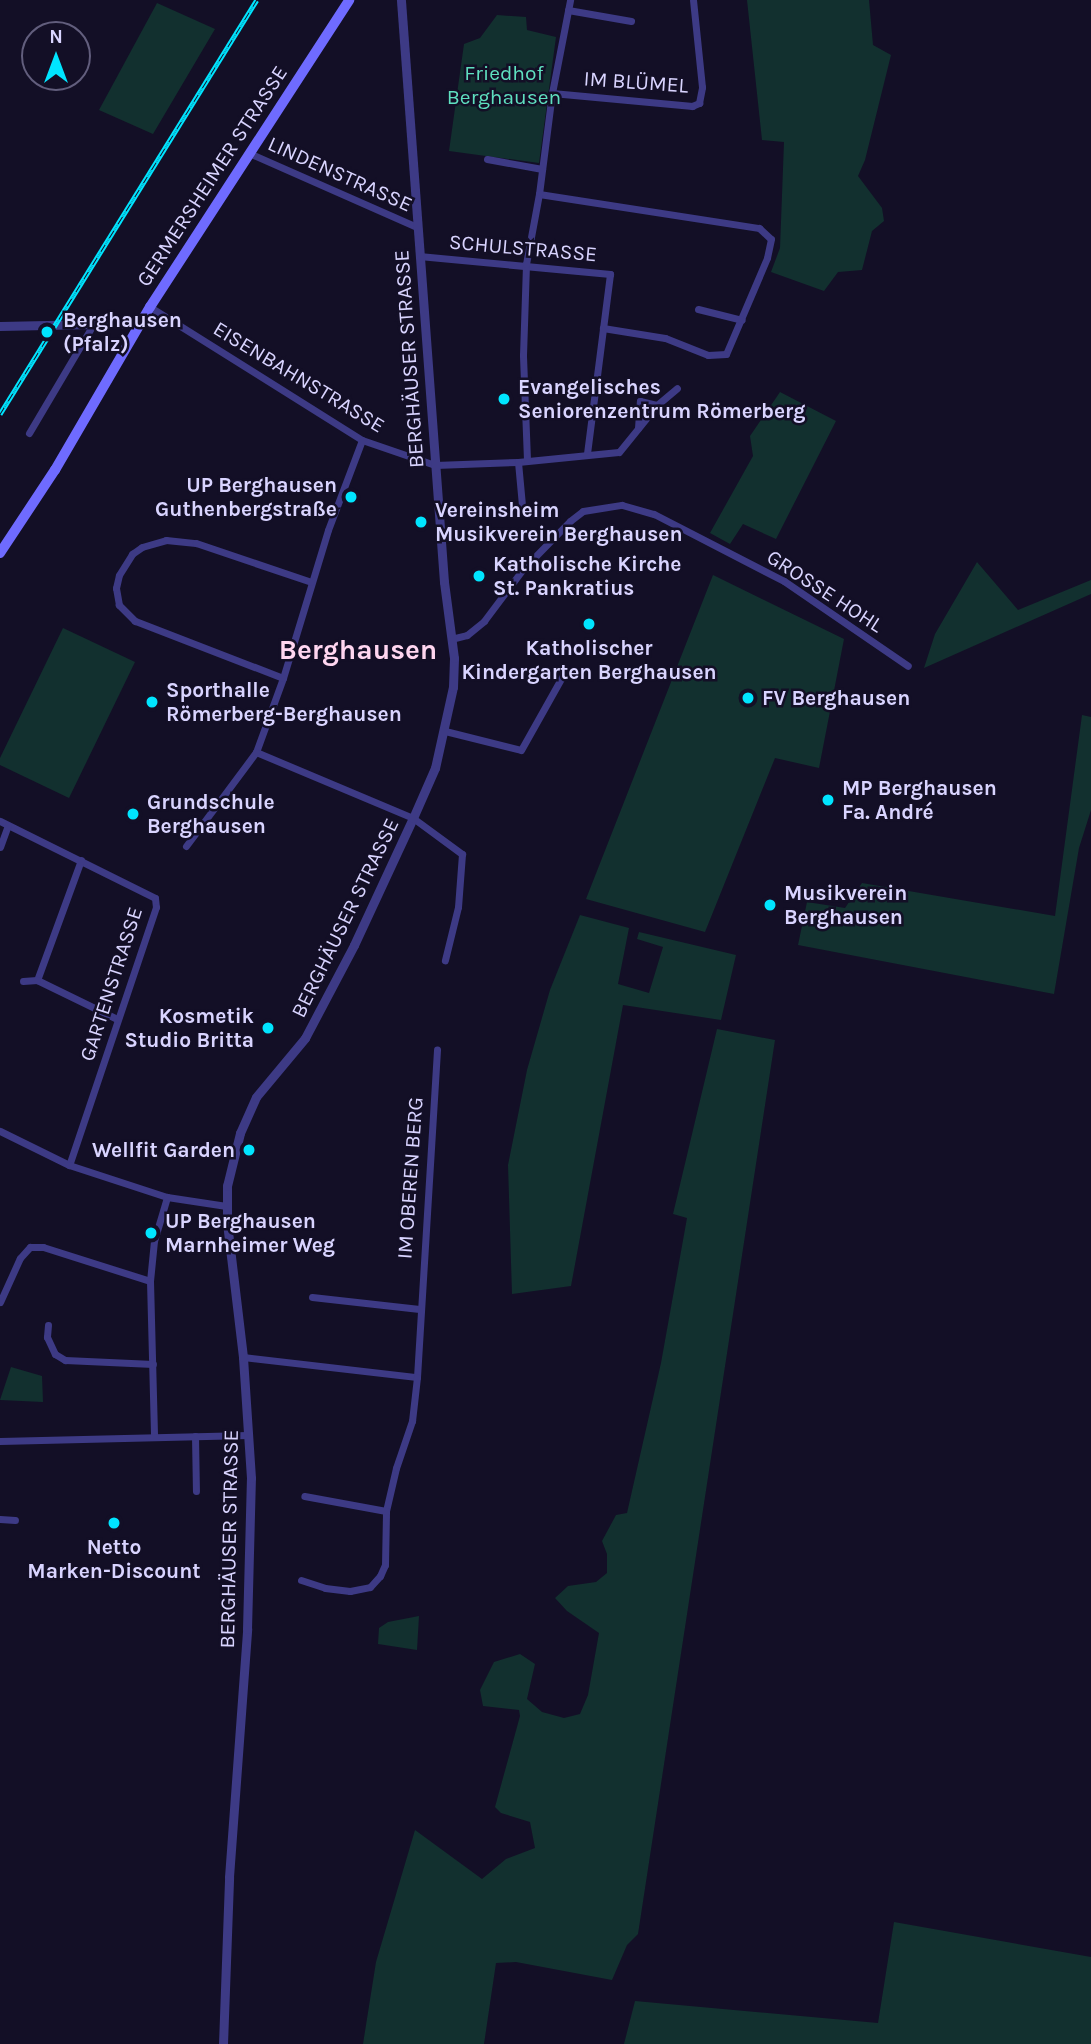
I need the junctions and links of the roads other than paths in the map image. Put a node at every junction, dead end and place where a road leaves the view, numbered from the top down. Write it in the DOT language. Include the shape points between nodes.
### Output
graph roads {
  1 [pos="349,0"];
  2 [pos="401,0"];
  3 [pos="570,0"];
  4 [pos="693,0"];
  5 [pos="568,10"];
  6 [pos="631,22"];
  7 [pos="552,93"];
  8 [pos="250,153"];
  9 [pos="487,159"];
  10 [pos="542,169"];
  11 [pos="539,194"];
  12 [pos="417,227"];
  13 [pos="419,256"];
  14 [pos="526,264"];
  15 [pos="150,307"];
  16 [pos="698,309"];
  17 [pos="742,320"];
  18 [pos="94,323"];
  19 [pos="141,323"];
  20 [pos="0,326"];
  21 [pos="603,328"];
  22 [pos="677,388"];
  23 [pos="657,405"];
  24 [pos="638,428"];
  25 [pos="29,433"];
  26 [pos="362,440"];
  27 [pos="587,454"];
  28 [pos="527,460"];
  29 [pos="518,461"];
  30 [pos="435,465"];
  31 [pos="522,505"];
  32 [pos="0,553"];
  33 [pos="311,582"];
  34 [pos="451,639"];
  35 [pos="908,666"];
  36 [pos="562,677"];
  37 [pos="283,678"];
  38 [pos="445,731"];
  39 [pos="256,752"];
  40 [pos="413,818"];
  41 [pos="0,821"];
  42 [pos="8,825"];
  43 [pos="186,846"];
  44 [pos="0,847"];
  45 [pos="81,860"];
  46 [pos="445,960"];
  47 [pos="37,980"];
  48 [pos="23,981"];
  49 [pos="117,1019"];
  50 [pos="437,1050"];
  51 [pos="0,1131"];
  52 [pos="69,1165"];
  53 [pos="167,1197"];
  54 [pos="226,1206"];
  55 [pos="150,1281"];
  56 [pos="312,1297"];
  57 [pos="0,1302"];
  58 [pos="419,1309"];
  59 [pos="48,1325"];
  60 [pos="243,1357"];
  61 [pos="153,1364"];
  62 [pos="417,1377"];
  63 [pos="248,1435"];
  64 [pos="154,1436"];
  65 [pos="195,1436"];
  66 [pos="0,1441"];
  67 [pos="196,1490"];
  68 [pos="304,1496"];
  69 [pos="386,1511"];
  70 [pos="0,1519"];
  71 [pos="15,1520"];
  72 [pos="301,1580"];
  73 [pos="223,2044"];
  1 -- 8 [label="main road, GERMERSHEIMER STRASSE"];
  2 -- 12 [label="street, BERGHÄUSER STRASSE"];
  3 -- 5 [label="street"];
  4 -- 7 [label="street, IM BLÜMEL" via="702,87 699,103"];
  5 -- 6 [label="street"];
  5 -- 7 [label="street"];
  7 -- 10 [label="street"];
  8 -- 12 [label="street, LINDENSTRASSE"];
  8 -- 15 [label="main road, GERMERSHEIMER STRASSE"];
  9 -- 10 [label="street"];
  10 -- 11 [label="street"];
  11 -- 14 [label="street"];
  11 -- 17 [label="street" via="766,231 771,247"];
  12 -- 13 [label="street, BERGHÄUSER STRASSE"];
  13 -- 14 [label="street, SCHULSTRASSE"];
  13 -- 30 [label="street, BERGHÄUSER STRASSE"];
  14 -- 21 [label="street, SCHULSTRASSE" via="610,274"];
  14 -- 28 [label="street"];
  15 -- 19 [label="main road, GERMERSHEIMER STRASSE"];
  15 -- 26 [label="street, EISENBAHNSTRASSE"];
  16 -- 17 [label="street"];
  17 -- 21 [label="street" via="726,354 708,355 665,338"];
  18 -- 19 [label="street"];
  18 -- 20 [label="street"];
  18 -- 25 [label="street"];
  19 -- 32 [label="main road, GERMERSHEIMER STRASSE" via="55,470"];
  21 -- 27 [label="street, SCHULSTRASSE"];
  22 -- 23 [label="street"];
  23 -- 24 [label="street"];
  23 -- 24 [label="street" via="640,401"];
  24 -- 27 [label="street" via="619,452"];
  26 -- 30 [label="street, EISENBAHNSTRASSE"];
  26 -- 33 [label="street"];
  27 -- 28 [label="street"];
  28 -- 29 [label="street"];
  29 -- 30 [label="street"];
  29 -- 31 [label="street"];
  30 -- 34 [label="street, BERGHÄUSER STRASSE"];
  33 -- 37 [label="street"];
  33 -- 37 [label="street" via="196,543 166,540 132,554 119,575 119,605 135,621"];
  34 -- 35 [label="street, GROSSE HOHL" via="467,635 484,621 523,569 570,521 583,511 622,505 654,514 784,581"];
  34 -- 38 [label="street, BERGHÄUSER STRASSE" via="453,687"];
  36 -- 38 [label="street" via="521,750"];
  37 -- 39 [label="street"];
  38 -- 40 [label="street, BERGHÄUSER STRASSE"];
  39 -- 40 [label="street"];
  39 -- 43 [label="street"];
  40 -- 46 [label="street" via="462,854 458,907"];
  40 -- 54 [label="street, BERGHÄUSER STRASSE" via="306,1038 256,1097 240,1133"];
  41 -- 42 [label="street, GARTENSTRASSE"];
  42 -- 44 [label="street"];
  42 -- 45 [label="street, GARTENSTRASSE"];
  45 -- 47 [label="street"];
  45 -- 49 [label="street, GARTENSTRASSE" via="155,898 156,907"];
  47 -- 48 [label="street"];
  47 -- 49 [label="street"];
  49 -- 52 [label="street, GARTENSTRASSE"];
  50 -- 58 [label="street, IM OBEREN BERG"];
  51 -- 52 [label="street"];
  52 -- 53 [label="street"];
  53 -- 54 [label="street"];
  53 -- 55 [label="street"];
  54 -- 60 [label="street, BERGHÄUSER STRASSE"];
  55 -- 57 [label="street" via="43,1247 30,1247 20,1258"];
  55 -- 61 [label="street"];
  56 -- 58 [label="street"];
  58 -- 62 [label="street, IM OBEREN BERG"];
  59 -- 61 [label="street" via="47,1337 55,1354 65,1360"];
  60 -- 62 [label="street"];
  60 -- 63 [label="street, BERGHÄUSER STRASSE"];
  61 -- 64 [label="street"];
  62 -- 69 [label="street, IM OBEREN BERG" via="412,1421"];
  63 -- 65 [label="street"];
  63 -- 73 [label="street, BERGHÄUSER STRASSE" via="247,1629 229,1877"];
  64 -- 65 [label="street"];
  64 -- 66 [label="street"];
  65 -- 67 [label="street"];
  68 -- 69 [label="street"];
  69 -- 72 [label="street, IM OBEREN BERG" via="385,1565 370,1587 350,1591"];
  70 -- 71 [label="street"];
}
